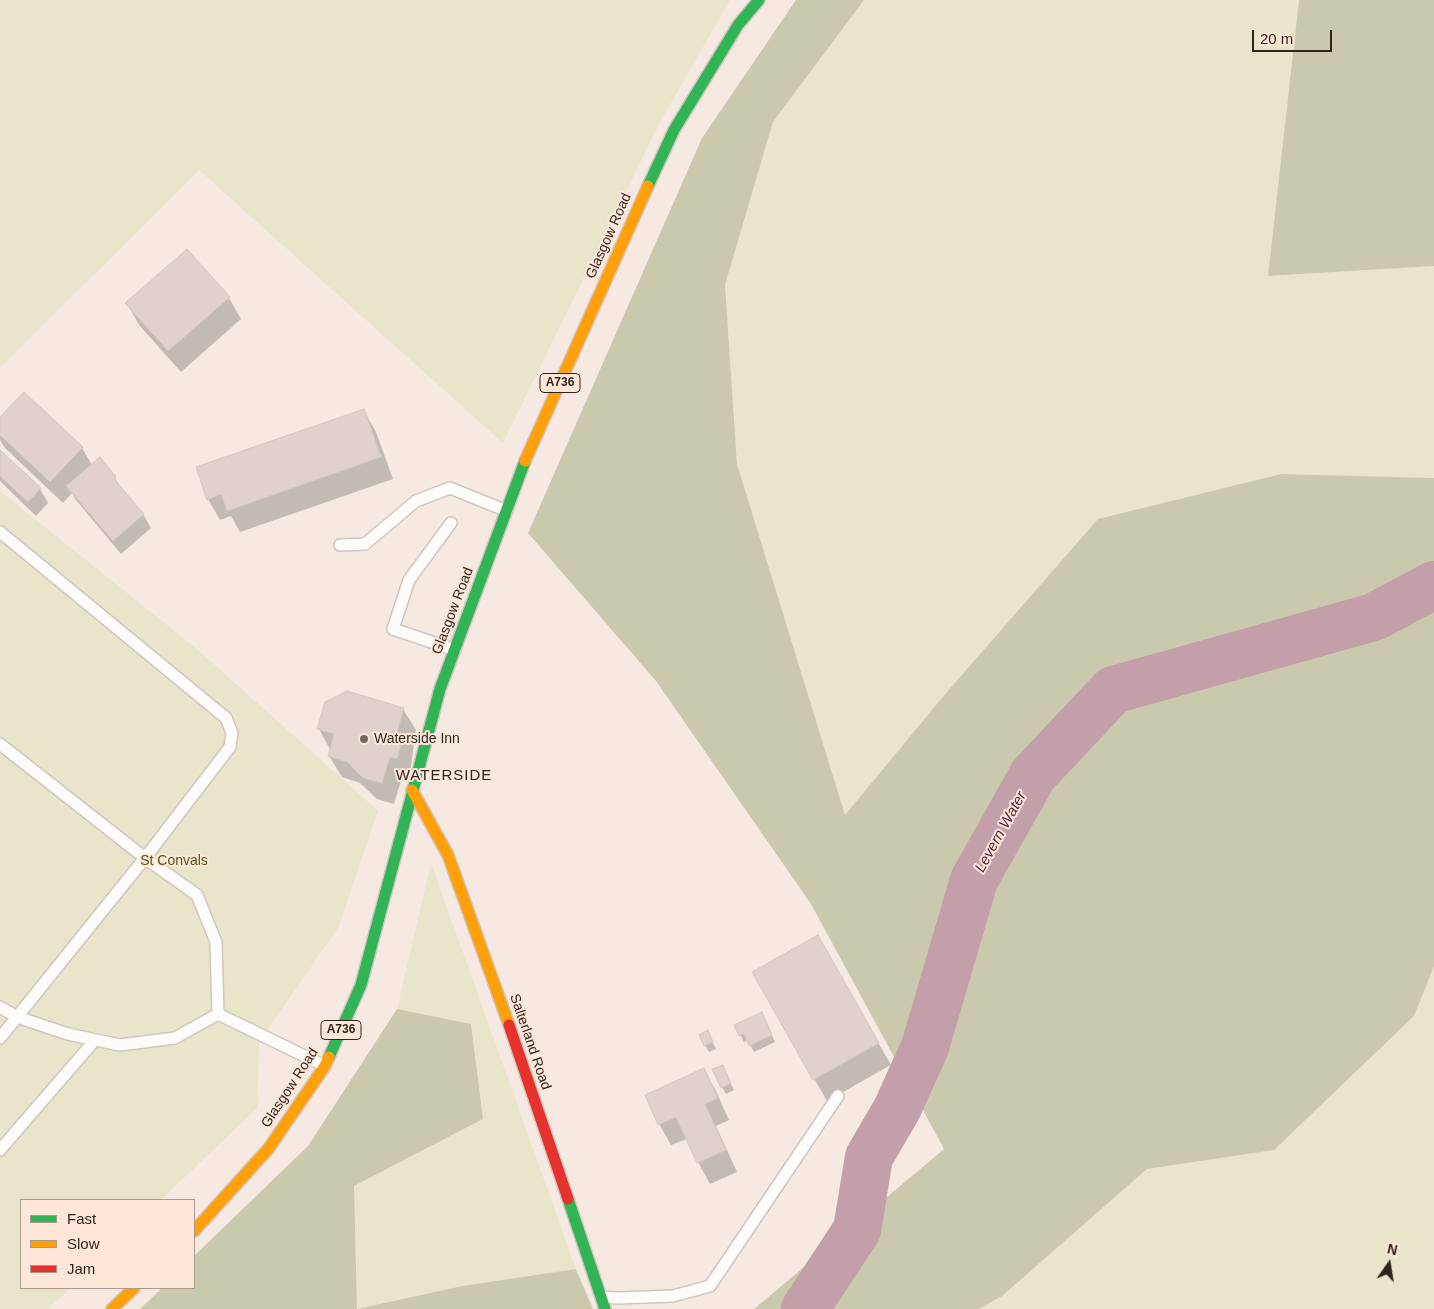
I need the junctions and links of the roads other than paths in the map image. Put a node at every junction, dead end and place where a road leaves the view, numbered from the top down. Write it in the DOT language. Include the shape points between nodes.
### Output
graph roads {
  1 [pos="759,0"];
  2 [pos="507,511"];
  3 [pos="451,524"];
  4 [pos="0,532"];
  5 [pos="340,546"];
  6 [pos="455,650"];
  7 [pos="0,744"];
  8 [pos="412,790"];
  9 [pos="145,858"];
  10 [pos="0,1007"];
  11 [pos="218,1014"];
  12 [pos="17,1017"];
  13 [pos="0,1038"];
  14 [pos="94,1040"];
  15 [pos="325,1066"];
  16 [pos="838,1096"];
  17 [pos="0,1150"];
  18 [pos="195,1230"];
  19 [pos="133,1289"];
  20 [pos="600,1297"];
  21 [pos="112,1309"];
  22 [pos="605,1309"];
  1 -- 2 [label="main road, Glasgow Road / A736" via="738,25 674,130 524,464"];
  2 -- 5 [label="lane" via="450,488 416,501 365,544"];
  2 -- 6 [label="main road, Glasgow Road / A736"];
  3 -- 6 [label="lane" via="409,580 393,629"];
  4 -- 9 [label="lane" via="226,718 232,733 230,746"];
  6 -- 8 [label="main road, Glasgow Road / A736" via="440,689"];
  7 -- 9 [label="lane"];
  8 -- 15 [label="main road, Glasgow Road / A736" via="361,985"];
  8 -- 20 [label="main road, Salterland Road" via="448,855"];
  9 -- 11 [label="lane" via="197,895 216,942"];
  9 -- 12 [label="lane"];
  10 -- 12 [label="lane"];
  11 -- 14 [label="lane" via="176,1038 120,1045"];
  11 -- 15 [label="lane"];
  12 -- 13 [label="lane"];
  12 -- 14 [label="lane"];
  14 -- 17 [label="lane"];
  15 -- 18 [label="main road, Glasgow Road / A736" via="269,1148"];
  16 -- 20 [label="lane" via="710,1286 673,1296"];
  19 -- 21 [label="main road"];
  20 -- 22 [label="main road, Salterland Road"];
}
